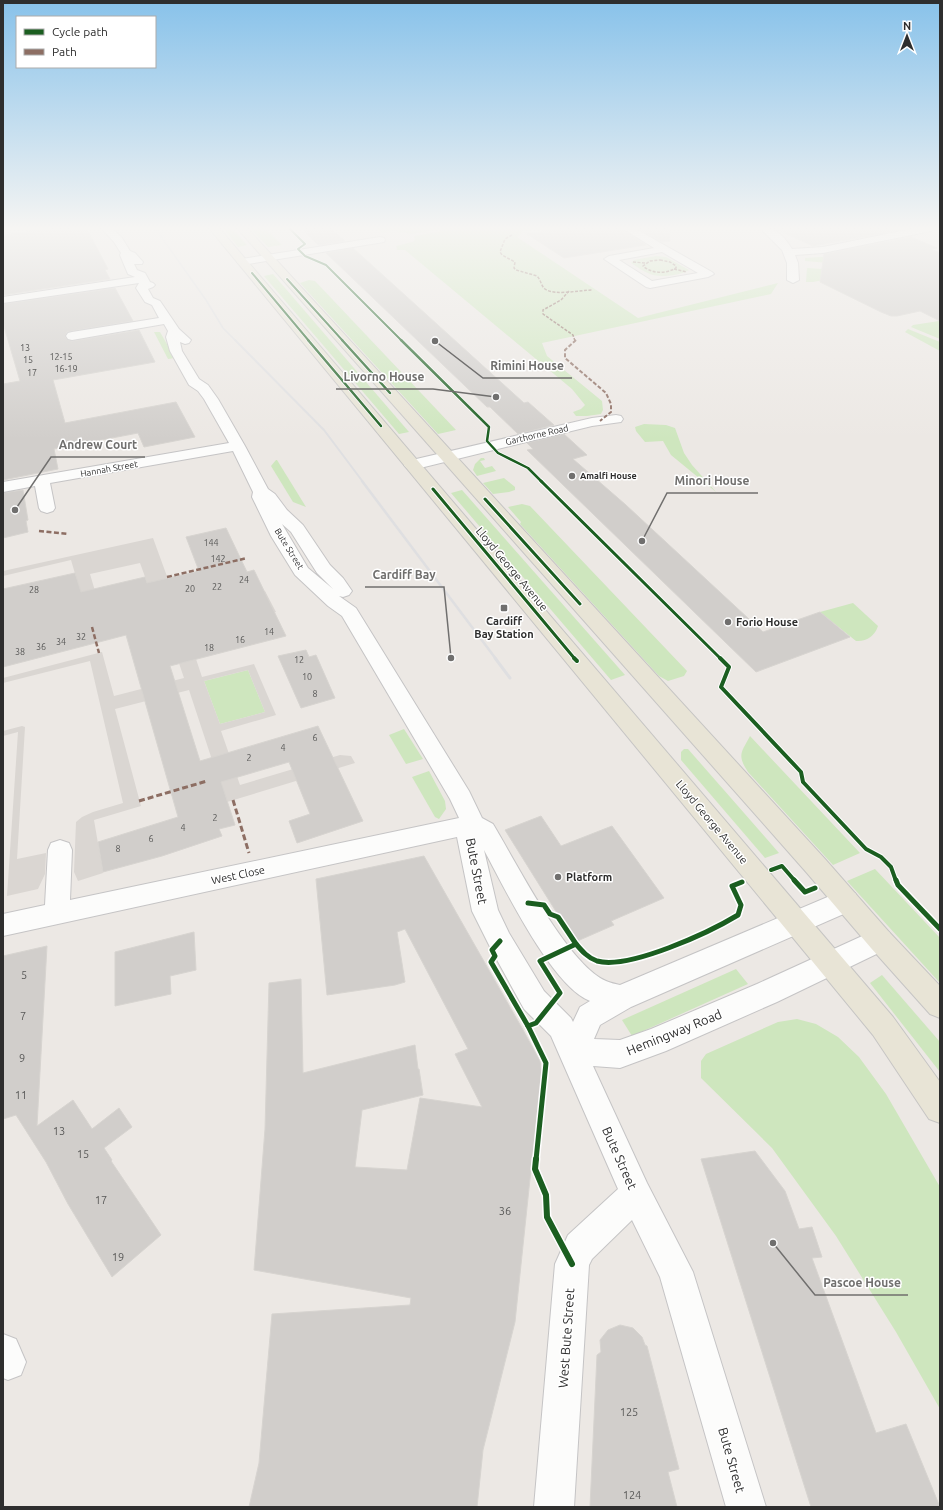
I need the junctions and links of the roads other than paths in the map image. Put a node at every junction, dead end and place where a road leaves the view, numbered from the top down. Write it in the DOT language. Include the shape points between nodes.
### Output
graph roads {
  1 [pos="14,298"];
  2 [pos="148,298"];
  3 [pos="273,298"];
  4 [pos="305,298"];
  5 [pos="3,300"];
  6 [pos="170,326"];
  7 [pos="72,336"];
  8 [pos="191,349"];
  9 [pos="616,419"];
  10 [pos="238,446"];
  11 [pos="447,456"];
  12 [pos="412,465"];
  13 [pos="42,481"];
  14 [pos="3,487"];
  15 [pos="47,508"];
  16 [pos="473,824"];
  17 [pos="60,850"];
  18 [pos="846,901"];
  19 [pos="57,912"];
  20 [pos="795,922"];
  21 [pos="3,925"];
  22 [pos="880,940"];
  23 [pos="831,964"];
  24 [pos="621,998"];
  25 [pos="940,1005"];
  26 [pos="573,1051"];
  27 [pos="940,1108"];
  28 [pos="636,1194"];
  29 [pos="554,1507"];
  30 [pos="746,1507"];
  1 -- 5 [label="street"];
  2 -- 6 [label="street, Bute Street" via="156,303"];
  3 -- 12 [label="main road, Lloyd George Avenue"];
  4 -- 11 [label="main road"];
  6 -- 7 [label="street"];
  6 -- 8 [label="street, Bute Street"];
  6 -- 10 [label="street, Bute Street" via="176,351 194,382 203,380"];
  9 -- 11 [label="street, Garthorne Road"];
  10 -- 13 [label="street, Hannah Street"];
  10 -- 16 [label="street, Bute Street" via="261,492 260,498 267,514 301,571 349,612 461,797"];
  11 -- 12 [label="street, Garthorne Road"];
  11 -- 18 [label="main road"];
  12 -- 20 [label="main road, Lloyd George Avenue"];
  13 -- 14 [label="street, Hannah Street"];
  13 -- 15 [label="street"];
  16 -- 19 [label="street, West Close"];
  16 -- 24 [label="street, Bute Street" via="485,831 537,922 563,960 597,991"];
  16 -- 26 [label="street, Bute Street" via="469,835 472,859 485,911 534,1000 562,1027"];
  17 -- 19 [label="street"];
  18 -- 20 [label="street"];
  18 -- 22 [label="main road"];
  19 -- 21 [label="street, West Close"];
  20 -- 23 [label="main road, Lloyd George Avenue"];
  20 -- 24 [label="street"];
  22 -- 23 [label="street, Hemingway Road"];
  22 -- 25 [label="main road"];
  23 -- 26 [label="street, Hemingway Road" via="656,1041 620,1054"];
  23 -- 27 [label="main road, Lloyd George Avenue" via="883,1026"];
  24 -- 26 [label="street" via="590,1016"];
  26 -- 28 [label="street, Bute Street"];
  28 -- 29 [label="street, West Bute Street" via="580,1247 572,1264"];
  28 -- 30 [label="street, Bute Street" via="676,1272"];
}
